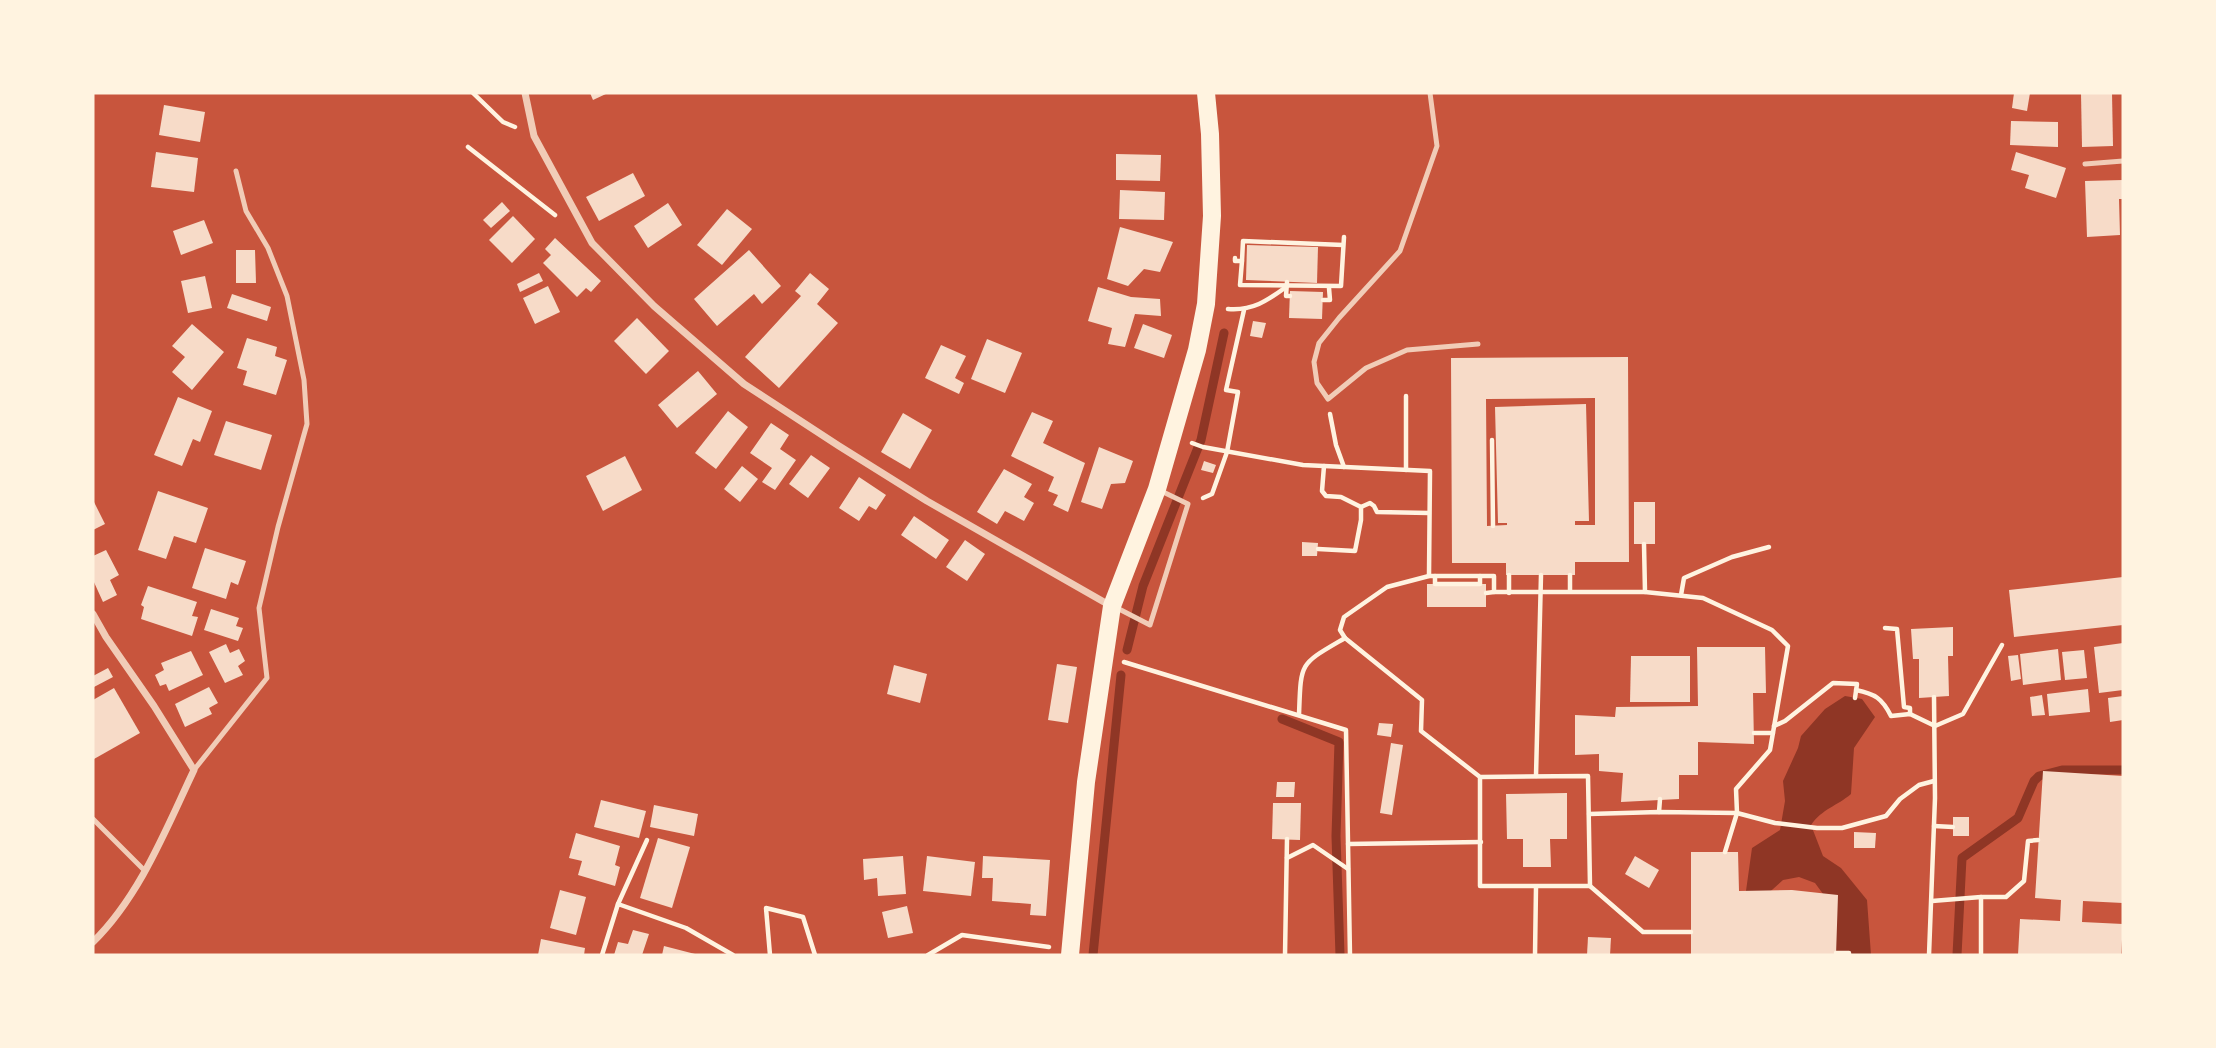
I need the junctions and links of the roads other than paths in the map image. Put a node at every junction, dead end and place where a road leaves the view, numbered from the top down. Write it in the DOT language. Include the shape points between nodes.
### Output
graph roads {
  1 [pos="525,93"];
  2 [pos="1206,93"];
  3 [pos="1430,93"];
  4 [pos="2123,161"];
  5 [pos="2085,164"];
  6 [pos="236,171"];
  7 [pos="1478,344"];
  8 [pos="1157,489"];
  9 [pos="1112,606"];
  10 [pos="93,614"];
  11 [pos="194,770"];
  12 [pos="93,819"];
  13 [pos="145,871"];
  14 [pos="93,942"];
  15 [pos="1070,953"];
  1 -- 9 [label="street" via="534,136 592,243 674,323 744,383 839,446"];
  2 -- 8 [label="main road" via="1212,216 1206,304 1194,363"];
  3 -- 7 [label="lane" via="1437,146 1400,251 1319,343 1314,362 1317,383 1328,399 1366,368 1407,350"];
  4 -- 5 [label="lane"];
  6 -- 11 [label="lane" via="246,211 268,248 287,296 307,424 259,608 267,678"];
  8 -- 9 [label="main road"];
  8 -- 9 [label="lane" via="1188,504 1150,625"];
  9 -- 15 [label="main road" via="1086,782"];
  10 -- 11 [label="street"];
  11 -- 13 [label="street"];
  12 -- 13 [label="lane"];
  13 -- 14 [label="street" via="110,925"];
}
